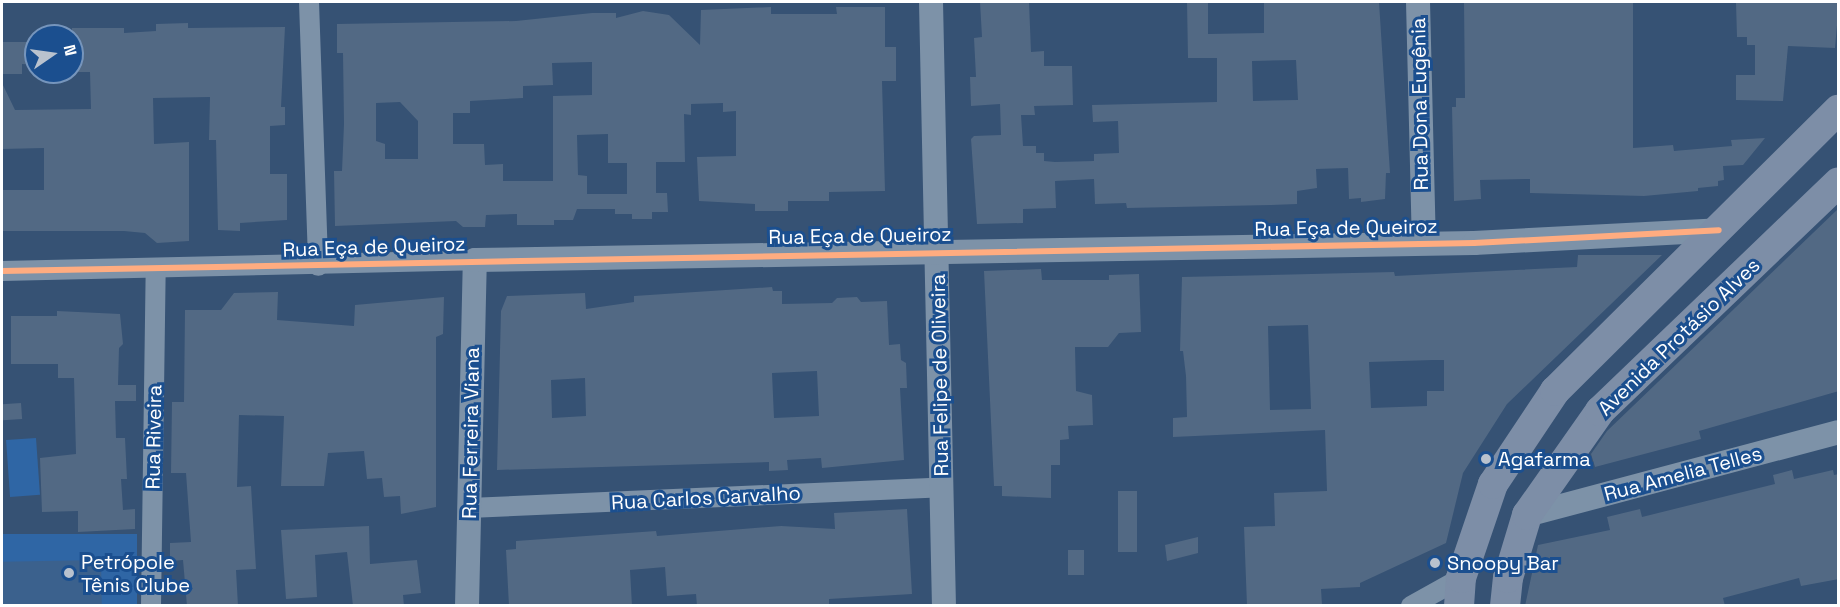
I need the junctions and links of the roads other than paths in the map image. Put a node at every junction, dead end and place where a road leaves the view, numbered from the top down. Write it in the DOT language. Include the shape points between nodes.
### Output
graph roads {
  1 [pos="309,2"];
  2 [pos="931,2"];
  3 [pos="1418,2"];
  4 [pos="1839,110"];
  5 [pos="1839,183"];
  6 [pos="1719,230"];
  7 [pos="1424,243"];
  8 [pos="937,250"];
  9 [pos="475,260"];
  10 [pos="318,266"];
  11 [pos="156,268"];
  12 [pos="2,271"];
  13 [pos="1839,432"];
  14 [pos="942,487"];
  15 [pos="469,508"];
  16 [pos="1527,515"];
  17 [pos="1460,592"];
  18 [pos="151,606"];
  19 [pos="467,606"];
  20 [pos="944,606"];
  21 [pos="1411,606"];
  22 [pos="1505,606"];
  1 -- 10 [label="street"];
  2 -- 8 [label="street, Rua Felipe de Oliveira"];
  3 -- 7 [label="street, Rua Dona Eugênia"];
  4 -- 6 [label="main road"];
  5 -- 16 [label="main road, Avenida Protásio Alves" via="1600,411"];
  6 -- 7 [label="street, Rua Eça de Queiroz"];
  6 -- 17 [label="main road" via="1555,391 1492,484"];
  7 -- 8 [label="street, Rua Eça de Queiroz"];
  8 -- 9 [label="street, Rua Eça de Queiroz"];
  8 -- 14 [label="street, Rua Felipe de Oliveira"];
  9 -- 10 [label="street, Rua Eça de Queiroz"];
  9 -- 15 [label="street, Rua Ferreira Viana"];
  10 -- 11 [label="street, Rua Eça de Queiroz"];
  11 -- 12 [label="street, Rua Eça de Queiroz"];
  11 -- 18 [label="street, Rua Riveira"];
  13 -- 16 [label="street, Rua Amelia Telles"];
  14 -- 15 [label="street, Rua Carlos Carvalho"];
  14 -- 20 [label="street, Rua Felipe de Oliveira"];
  15 -- 19 [label="street, Rua Ferreira Viana"];
  16 -- 22 [label="main road, Avenida Protásio Alves" via="1508,578"];
  17 -- 21 [label="street"];
}
